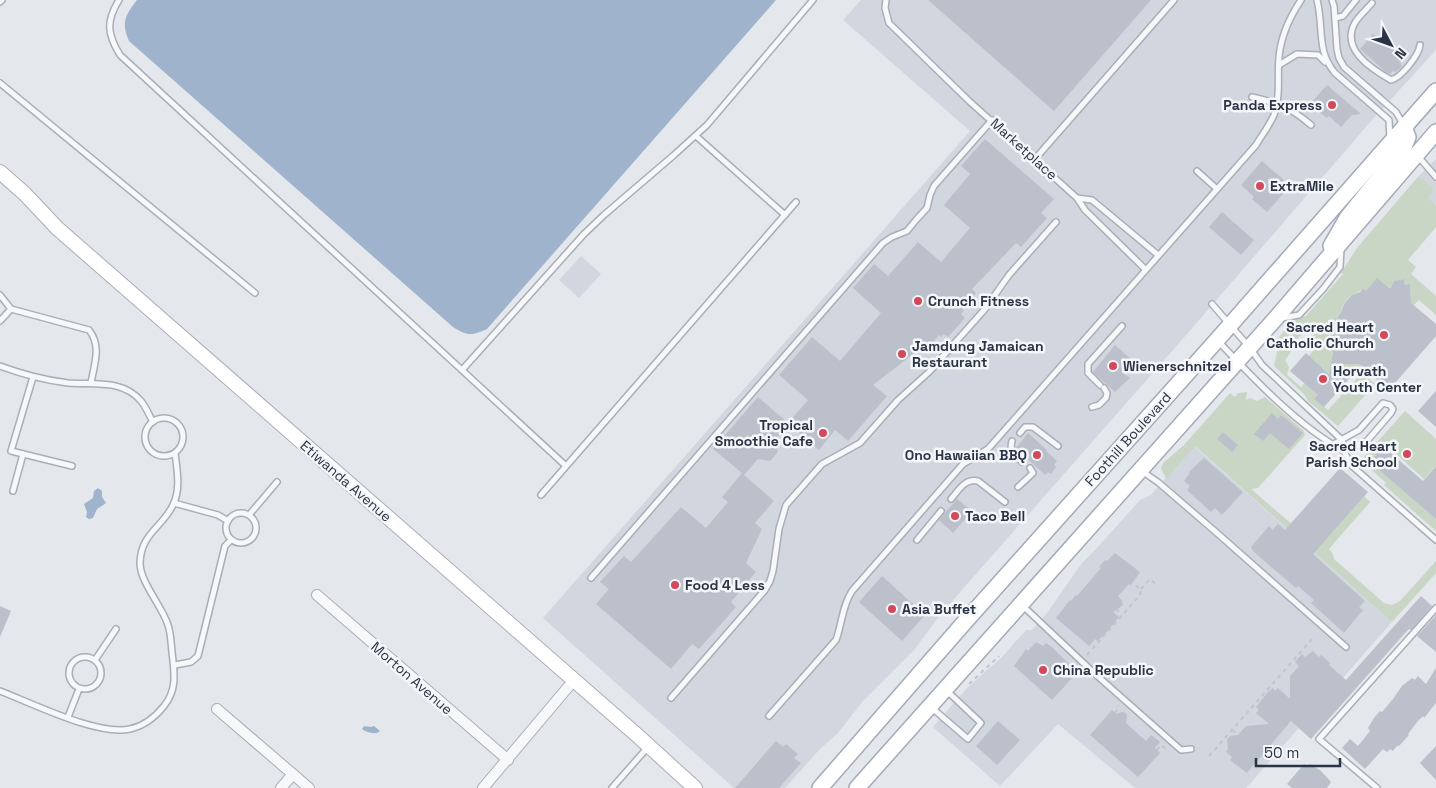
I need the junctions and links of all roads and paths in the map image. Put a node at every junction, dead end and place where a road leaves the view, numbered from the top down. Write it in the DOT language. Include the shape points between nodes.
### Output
graph roads {
  1 [pos="119,0"];
  2 [pos="813,0"];
  3 [pos="886,0"];
  4 [pos="1174,0"];
  5 [pos="1302,0"];
  6 [pos="1317,0"];
  7 [pos="1332,0"];
  8 [pos="1356,0"];
  9 [pos="1372,3"];
  10 [pos="1335,18"];
  11 [pos="1420,44"];
  12 [pos="1279,65"];
  13 [pos="1328,65"];
  14 [pos="0,83"];
  15 [pos="1436,90"];
  16 [pos="1252,97"];
  17 [pos="1276,102"];
  18 [pos="992,120"];
  19 [pos="1311,125"];
  20 [pos="1404,127"];
  21 [pos="1436,132"];
  22 [pos="696,136"];
  23 [pos="1391,142"];
  24 [pos="1416,155"];
  25 [pos="1036,159"];
  26 [pos="1197,171"];
  27 [pos="0,172"];
  28 [pos="1436,178"];
  29 [pos="1216,189"];
  30 [pos="1078,198"];
  31 [pos="796,202"];
  32 [pos="785,215"];
  33 [pos="1056,222"];
  34 [pos="1341,243"];
  35 [pos="1158,255"];
  36 [pos="1321,267"];
  37 [pos="1145,269"];
  38 [pos="255,293"];
  39 [pos="0,295"];
  40 [pos="1212,304"];
  41 [pos="11,309"];
  42 [pos="1276,318"];
  43 [pos="0,321"];
  44 [pos="1230,325"];
  45 [pos="1122,326"];
  46 [pos="1217,340"];
  47 [pos="1250,348"];
  48 [pos="1238,362"];
  49 [pos="0,366"];
  50 [pos="462,370"];
  51 [pos="33,377"];
  52 [pos="91,383"];
  53 [pos="1092,407"];
  54 [pos="153,422"];
  55 [pos="1020,433"];
  56 [pos="1342,440"];
  57 [pos="1012,441"];
  58 [pos="1332,445"];
  59 [pos="1058,446"];
  60 [pos="1344,452"];
  61 [pos="175,453"];
  62 [pos="23,454"];
  63 [pos="1022,462"];
  64 [pos="72,466"];
  65 [pos="566,466"];
  66 [pos="1030,468"];
  67 [pos="1142,470"];
  68 [pos="277,482"];
  69 [pos="1018,487"];
  70 [pos="13,491"];
  71 [pos="541,495"];
  72 [pos="952,498"];
  73 [pos="1005,502"];
  74 [pos="174,504"];
  75 [pos="940,511"];
  76 [pos="249,515"];
  77 [pos="228,521"];
  78 [pos="231,540"];
  79 [pos="917,540"];
  80 [pos="1436,540"];
  81 [pos="591,578"];
  82 [pos="1133,582"];
  83 [pos="1156,585"];
  84 [pos="1141,590"];
  85 [pos="316,595"];
  86 [pos="1021,604"];
  87 [pos="1436,608"];
  88 [pos="1116,609"];
  89 [pos="1122,615"];
  90 [pos="116,629"];
  91 [pos="1313,638"];
  92 [pos="1346,647"];
  93 [pos="1087,655"];
  94 [pos="999,656"];
  95 [pos="95,660"];
  96 [pos="175,665"];
  97 [pos="1071,672"];
  98 [pos="1080,672"];
  99 [pos="574,680"];
  100 [pos="967,685"];
  101 [pos="945,688"];
  102 [pos="79,689"];
  103 [pos="0,691"];
  104 [pos="670,698"];
  105 [pos="1114,703"];
  106 [pos="930,706"];
  107 [pos="216,709"];
  108 [pos="1114,713"];
  109 [pos="770,716"];
  110 [pos="68,717"];
  111 [pos="1232,730"];
  112 [pos="1238,735"];
  113 [pos="649,746"];
  114 [pos="1157,750"];
  115 [pos="1168,750"];
  116 [pos="1191,750"];
  117 [pos="1209,756"];
  118 [pos="508,760"];
  119 [pos="293,774"];
  120 [pos="281,788"];
  121 [pos="309,788"];
  122 [pos="483,788"];
  123 [pos="612,788"];
  124 [pos="695,788"];
  125 [pos="820,788"];
  126 [pos="857,788"];
  127 [pos="1377,788"];
  1 -- 50 [label="lane" via="111,13 109,25 120,55"];
  2 -- 22 [label="lane"];
  3 -- 18 [label="lane, Marketplace" via="889,23"];
  4 -- 25 [label="lane"];
  5 -- 12 [label="lane" via="1282,35"];
  6 -- 13 [label="lane"];
  7 -- 10 [label="lane"];
  8 -- 10 [label="lane" via="1343,16"];
  9 -- 11 [label="lane" via="1356,22 1351,34 1355,53 1391,80 1397,79 1419,52"];
  10 -- 20 [label="lane" via="1339,58 1344,67 1396,112"];
  12 -- 13 [label="lane" via="1298,54 1318,55"];
  12 -- 17 [label="lane" via="1280,85"];
  13 -- 23 [label="lane" via="1389,120"];
  14 -- 38 [label="lane"];
  15 -- 20 [label="main road, Foothill Boulevard"];
  16 -- 17 [label="lane"];
  17 -- 19 [label="lane" via="1296,112"];
  17 -- 29 [label="lane" via="1274,114 1256,145"];
  18 -- 25 [label="lane, Marketplace"];
  18 -- 81 [label="lane" via="934,186 926,208 907,231 883,244"];
  20 -- 23 [label="main road, Foothill Boulevard"];
  20 -- 36 [label="main road" via="1408,137 1404,148 1347,218"];
  21 -- 24 [label="main road"];
  22 -- 32 [label="lane"];
  22 -- 50 [label="lane" via="584,234"];
  23 -- 44 [label="main road, Foothill Boulevard"];
  24 -- 28 [label="lane"];
  24 -- 34 [label="main road"];
  25 -- 30 [label="lane, Marketplace"];
  26 -- 29 [label="lane"];
  27 -- 99 [label="main road, Etiwanda Avenue" via="57,228"];
  29 -- 35 [label="lane"];
  30 -- 35 [label="lane, Marketplace" via="1092,200"];
  30 -- 37 [label="lane, Marketplace" via="1084,210"];
  31 -- 32 [label="lane"];
  32 -- 65 [label="lane"];
  33 -- 104 [label="lane" via="929,372 898,400 860,443 822,464 786,506 773,570 765,590"];
  34 -- 36 [label="main road"];
  34 -- 42 [label="lane" via="1340,267 1323,289 1299,315"];
  35 -- 37 [label="lane"];
  36 -- 42 [label="main road"];
  37 -- 109 [label="lane" via="988,449 963,464 852,592 836,640"];
  39 -- 41 [label="lane"];
  40 -- 44 [label="lane"];
  41 -- 43 [label="lane"];
  41 -- 52 [label="lane" via="89,330 95,337 97,350"];
  42 -- 47 [label="main road"];
  44 -- 46 [label="main road, Foothill Boulevard"];
  44 -- 47 [label="lane"];
  45 -- 53 [label="lane" via="1088,364 1088,373 1107,393 1099,405"];
  46 -- 48 [label="lane"];
  46 -- 125 [label="main road, Foothill Boulevard"];
  47 -- 48 [label="main road"];
  47 -- 56 [label="lane" via="1264,367"];
  48 -- 58 [label="lane" via="1258,383"];
  48 -- 67 [label="main road"];
  49 -- 51 [label="lane"];
  50 -- 65 [label="lane"];
  51 -- 52 [label="lane"];
  51 -- 62 [label="lane" via="11,451"];
  52 -- 54 [label="lane" via="109,384 126,390 143,403"];
  54 -- 61 [label="lane" via="146,432 147,445 162,456"];
  54 -- 61 [label="lane" via="168,418 180,427 182,444"];
  55 -- 59 [label="lane" via="1025,427 1033,427"];
  56 -- 58 [label="lane"];
  56 -- 60 [label="lane"];
  56 -- 60 [label="lane" via="1359,430 1384,403 1390,405 1391,413 1367,441"];
  57 -- 63 [label="lane" via="1010,447"];
  58 -- 60 [label="lane"];
  60 -- 80 [label="lane" via="1351,465"];
  61 -- 74 [label="lane" via="178,480"];
  62 -- 64 [label="lane"];
  62 -- 70 [label="lane"];
  65 -- 71 [label="lane"];
  66 -- 69 [label="lane" via="1033,474"];
  67 -- 86 [label="main road"];
  67 -- 92 [label="lane"];
  68 -- 76 [label="lane"];
  72 -- 73 [label="lane" via="966,483 974,480"];
  74 -- 77 [label="lane" via="218,515"];
  74 -- 96 [label="lane" via="149,534 140,564 142,576 168,625"];
  75 -- 79 [label="lane"];
  76 -- 77 [label="lane" via="240,513"];
  76 -- 78 [label="lane" via="257,528 254,537 245,543"];
  77 -- 78 [label="lane" via="226,531"];
  78 -- 96 [label="lane" via="225,546 198,656 192,662"];
  82 -- 84 [label="path"];
  83 -- 84 [label="path" via="1150,579"];
  84 -- 89 [label="path"];
  85 -- 118 [label="street, Morton Avenue"];
  86 -- 101 [label="main road"];
  86 -- 116 [label="lane" via="1181,750"];
  87 -- 127 [label="lane" via="1319,740"];
  88 -- 89 [label="path"];
  89 -- 93 [label="path"];
  90 -- 95 [label="lane"];
  91 -- 111 [label="path"];
  94 -- 100 [label="path"];
  95 -- 102 [label="lane" via="101,669 101,679 94,687"];
  95 -- 102 [label="lane" via="79,658 70,666 70,682"];
  96 -- 110 [label="lane" via="174,688 168,702 145,723 115,730"];
  97 -- 98 [label="path" via="1075,668"];
  99 -- 113 [label="main road, Etiwanda Avenue"];
  99 -- 118 [label="street"];
  101 -- 106 [label="main road"];
  101 -- 106 [label="lane" via="982,723 968,739"];
  102 -- 110 [label="lane"];
  103 -- 110 [label="lane"];
  105 -- 108 [label="path" via="1119,707"];
  106 -- 126 [label="main road"];
  107 -- 119 [label="street"];
  111 -- 112 [label="path"];
  111 -- 117 [label="path"];
  113 -- 123 [label="lane"];
  113 -- 124 [label="main road, Etiwanda Avenue"];
  114 -- 115 [label="path" via="1162,745"];
  118 -- 122 [label="street"];
  119 -- 120 [label="street"];
  119 -- 121 [label="street"];
}
